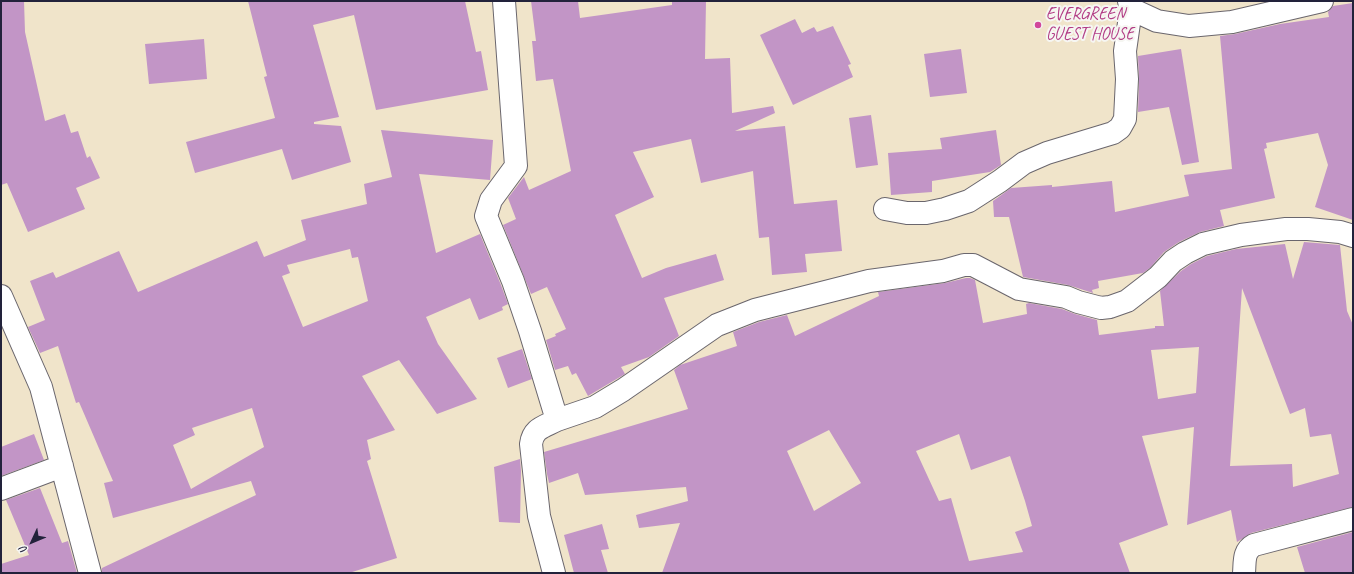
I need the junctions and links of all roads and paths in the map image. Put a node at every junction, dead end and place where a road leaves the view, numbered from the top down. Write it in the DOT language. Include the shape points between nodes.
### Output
graph roads {
  1 [pos="504,1"];
  2 [pos="1322,1"];
  3 [pos="1130,5"];
  4 [pos="885,209"];
  5 [pos="1353,236"];
  6 [pos="1,296"];
  7 [pos="557,420"];
  8 [pos="62,466"];
  9 [pos="1,489"];
  10 [pos="1353,519"];
  11 [pos="90,573"];
  12 [pos="554,573"];
  13 [pos="1244,573"];
  1 -- 7 [label="street" via="516,166 490,200 486,216 530,331"];
  2 -- 3 [label="street" via="1232,22 1189,26 1157,21"];
  3 -- 4 [label="street" via="1125,51 1125,119 1120,128 1113,133 1047,153 1024,163 969,201 926,213"];
  5 -- 7 [label="street" via="1340,232 1286,229 1241,235 1203,244 1179,257 1127,301 1100,308 1066,297 1020,289 973,265 869,281 755,310 717,325 595,407"];
  6 -- 8 [label="street" via="41,387"];
  7 -- 12 [label="street" via="536,431 531,444 539,516"];
  8 -- 9 [label="street"];
  8 -- 11 [label="street"];
  10 -- 13 [label="street" via="1254,545 1246,552"];
}
